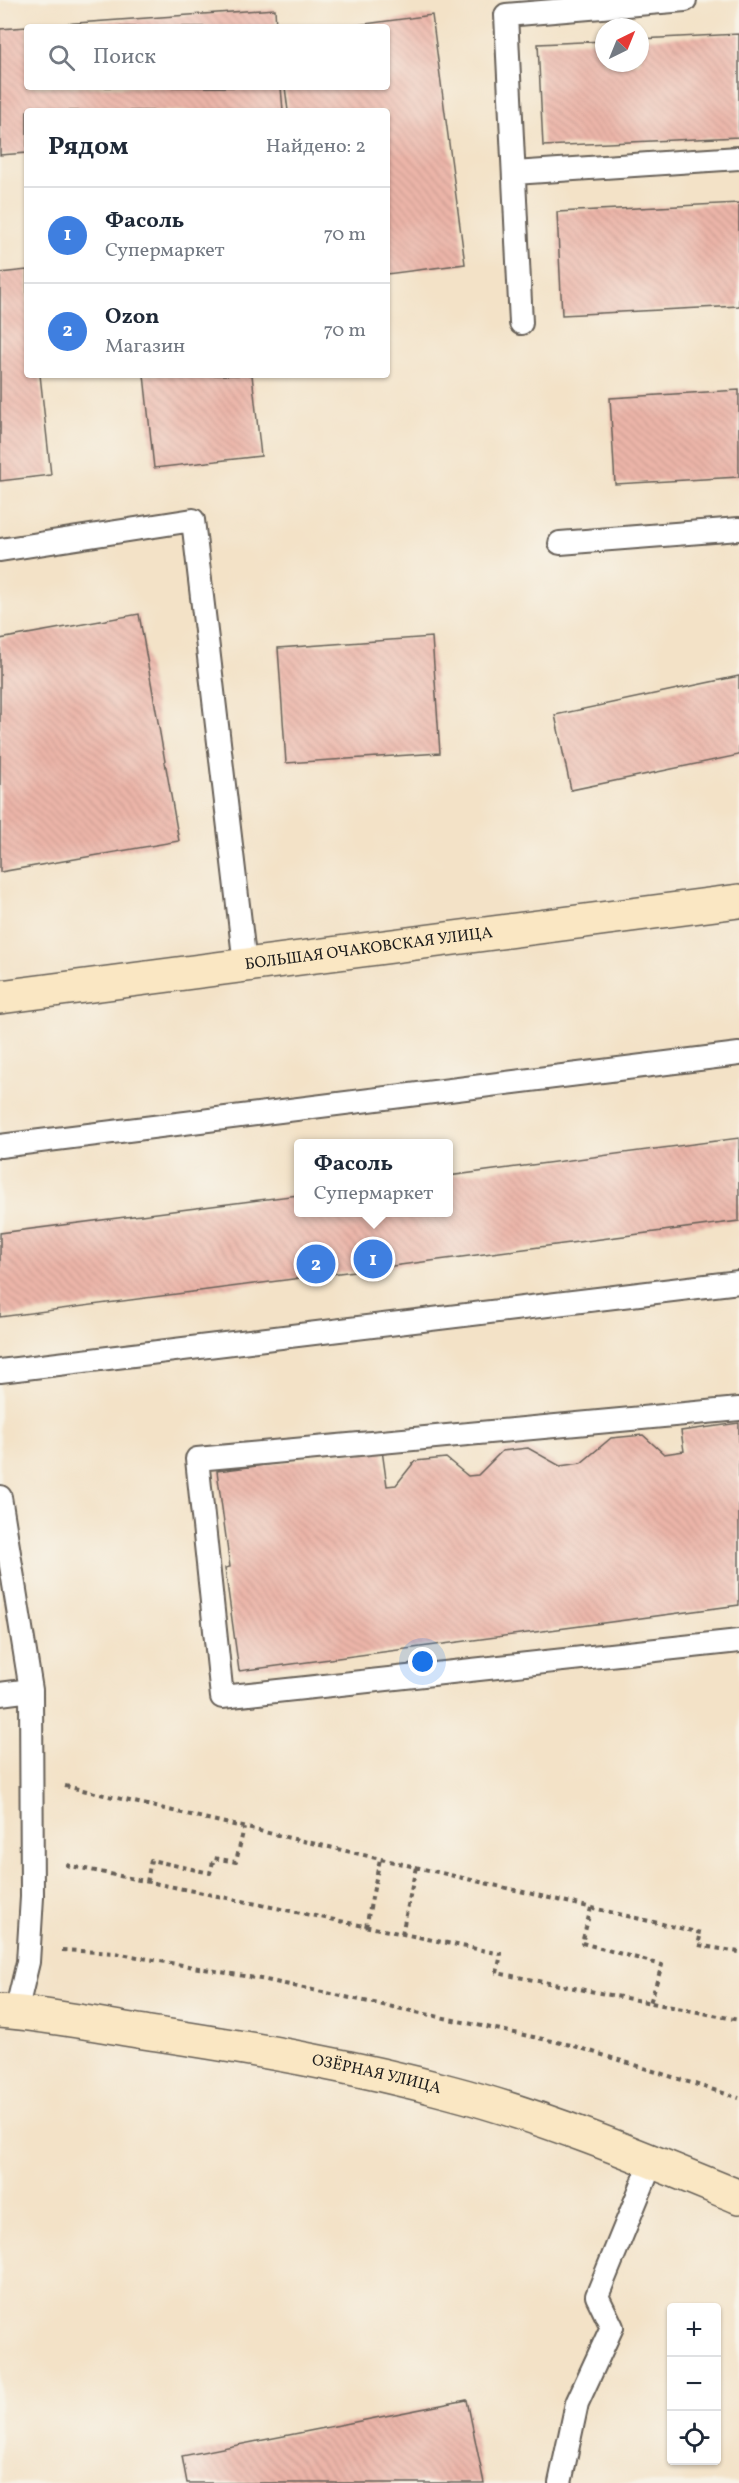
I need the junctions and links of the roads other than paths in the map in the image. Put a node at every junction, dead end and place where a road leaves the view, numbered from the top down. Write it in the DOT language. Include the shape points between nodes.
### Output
graph roads {
  1 [pos="686,0"];
  2 [pos="739,158"];
  3 [pos="514,173"];
  4 [pos="521,323"];
  5 [pos="739,529"];
  6 [pos="560,543"];
  7 [pos="0,550"];
  8 [pos="739,901"];
  9 [pos="245,965"];
  10 [pos="0,997"];
  11 [pos="739,1054"];
  12 [pos="0,1146"];
  13 [pos="739,1282"];
  14 [pos="0,1371"];
  15 [pos="739,1409"];
  16 [pos="0,1497"];
  17 [pos="739,1641"];
  18 [pos="31,1690"];
  19 [pos="0,1694"];
  20 [pos="8,2011"];
  21 [pos="652,2161"];
  22 [pos="739,2197"];
  23 [pos="560,2483"];
  1 -- 3 [label="lane" via="506,15"];
  2 -- 3 [label="lane"];
  3 -- 4 [label="lane"];
  5 -- 6 [label="lane"];
  7 -- 9 [label="lane" via="193,520"];
  8 -- 9 [label="street, БОЛЬШАЯ ОЧАКОВСКАЯ УЛИЦА"];
  9 -- 10 [label="street, БОЛЬШАЯ ОЧАКОВСКАЯ УЛИЦА"];
  11 -- 12 [label="lane"];
  13 -- 14 [label="lane"];
  15 -- 17 [label="lane" via="197,1459 222,1697"];
  16 -- 18 [label="lane"];
  18 -- 19 [label="lane"];
  18 -- 20 [label="lane" via="32,1897 28,1962"];
  20 -- 21 [label="street, ОЗЁРНАЯ УЛИЦА" via="362,2070 538,2118"];
  21 -- 22 [label="street, ОЗЁРНАЯ УЛИЦА"];
  21 -- 23 [label="lane" via="597,2296 612,2327 578,2403"];
}
